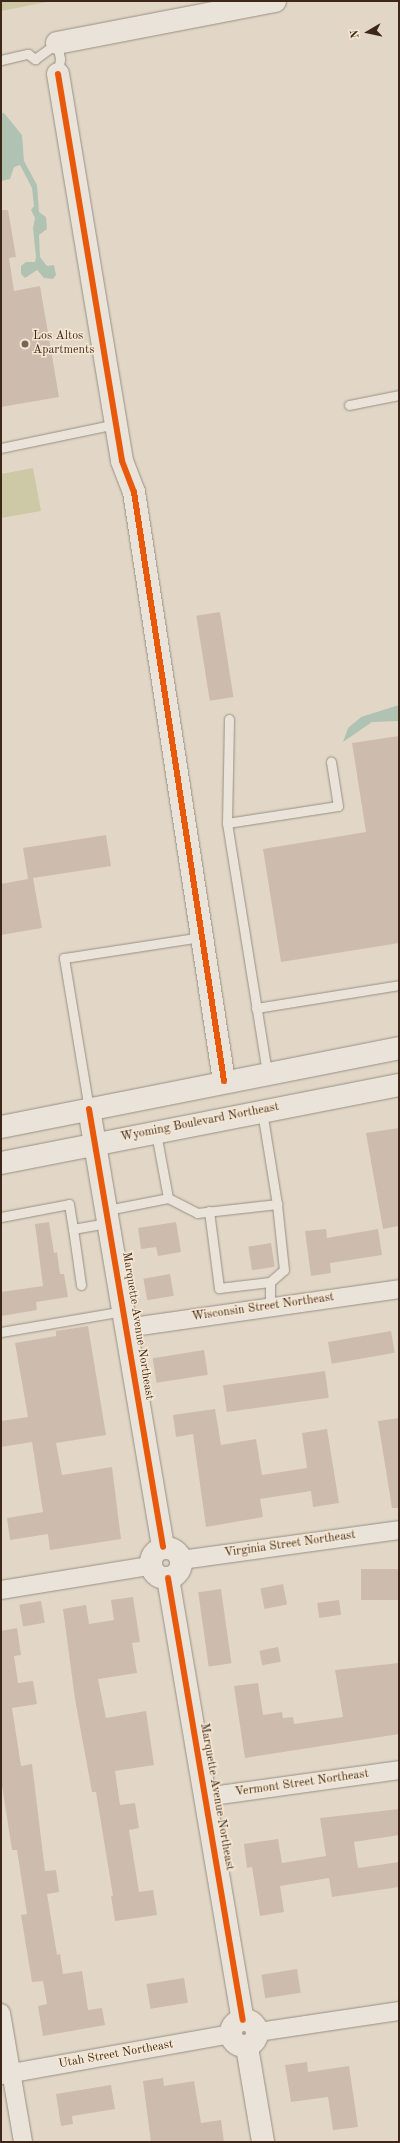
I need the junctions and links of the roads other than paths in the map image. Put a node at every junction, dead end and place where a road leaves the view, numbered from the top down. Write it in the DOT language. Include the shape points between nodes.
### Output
graph roads {
  1 [pos="276,1"];
  2 [pos="57,43"];
  3 [pos="1,60"];
  4 [pos="58,74"];
  5 [pos="399,395"];
  6 [pos="349,405"];
  7 [pos="116,424"];
  8 [pos="1,448"];
  9 [pos="229,719"];
  10 [pos="331,762"];
  11 [pos="227,823"];
  12 [pos="202,937"];
  13 [pos="399,985"];
  14 [pos="256,1008"];
  15 [pos="399,1048"];
  16 [pos="267,1073"];
  17 [pos="224,1081"];
  18 [pos="399,1085"];
  19 [pos="89,1109"];
  20 [pos="262,1111"];
  21 [pos="1,1127"];
  22 [pos="155,1131"];
  23 [pos="96,1142"];
  24 [pos="1,1163"];
  25 [pos="168,1198"];
  26 [pos="277,1204"];
  27 [pos="209,1211"];
  28 [pos="108,1216"];
  29 [pos="1,1217"];
  30 [pos="73,1229"];
  31 [pos="270,1282"];
  32 [pos="81,1285"];
  33 [pos="399,1289"];
  34 [pos="270,1307"];
  35 [pos="125,1319"];
  36 [pos="1,1332"];
  37 [pos="399,1530"];
  38 [pos="163,1547"];
  39 [pos="181,1560"];
  40 [pos="150,1566"];
  41 [pos="168,1578"];
  42 [pos="1,1590"];
  43 [pos="399,1770"];
  44 [pos="205,1797"];
  45 [pos="399,2011"];
  46 [pos="1,2013"];
  47 [pos="244,2033"];
  48 [pos="6,2074"];
  49 [pos="23,2142"];
  50 [pos="263,2142"];
  1 -- 2 [label="street"];
  2 -- 3 [label="lane" via="35,58 28,54"];
  2 -- 4 [label="lane" via="60,59"];
  4 -- 7 [label="street"];
  5 -- 6 [label="lane"];
  7 -- 8 [label="lane"];
  7 -- 12 [label="street" via="122,461 134,492"];
  9 -- 11 [label="lane"];
  10 -- 11 [label="lane" via="338,806"];
  11 -- 14 [label="lane"];
  12 -- 17 [label="street"];
  12 -- 19 [label="lane" via="64,958"];
  13 -- 14 [label="lane"];
  14 -- 16 [label="lane"];
  15 -- 16 [label="street"];
  16 -- 17 [label="street"];
  17 -- 19 [label="street"];
  18 -- 20 [label="street, Wyoming Boulevard Northeast"];
  19 -- 21 [label="street"];
  19 -- 23 [label="street, Marquette Avenue Northeast"];
  20 -- 22 [label="street, Wyoming Boulevard Northeast"];
  20 -- 26 [label="lane"];
  22 -- 23 [label="street, Wyoming Boulevard Northeast"];
  22 -- 25 [label="lane"];
  23 -- 24 [label="street, Wyoming Boulevard Northeast"];
  23 -- 28 [label="street, Marquette Avenue Northeast"];
  25 -- 27 [label="lane" via="197,1213"];
  25 -- 28 [label="lane"];
  26 -- 27 [label="lane"];
  26 -- 31 [label="lane" via="284,1270"];
  27 -- 31 [label="lane" via="219,1288"];
  28 -- 30 [label="lane"];
  28 -- 35 [label="street, Marquette Avenue Northeast"];
  29 -- 30 [label="lane" via="69,1204"];
  30 -- 32 [label="lane"];
  31 -- 34 [label="lane"];
  33 -- 34 [label="street, Wisconsin Street Northeast"];
  34 -- 35 [label="street, Wisconsin Street Northeast"];
  35 -- 36 [label="lane"];
  35 -- 38 [label="street, Marquette Avenue Northeast"];
  37 -- 39 [label="street, Virginia Street Northeast"];
  38 -- 39 [label="street" via="177,1552"];
  38 -- 40 [label="street" via="154,1552"];
  39 -- 41 [label="street" via="176,1574"];
  40 -- 41 [label="street" via="158,1577"];
  40 -- 42 [label="street"];
  41 -- 44 [label="street, Marquette Avenue Northeast"];
  43 -- 44 [label="street, Vermont Street Northeast"];
  44 -- 47 [label="street, Marquette Avenue Northeast"];
  45 -- 47 [label="street, Utah Street Northeast"];
  46 -- 48 [label="street"];
  47 -- 48 [label="street, Utah Street Northeast"];
  47 -- 50 [label="street, Marquette Avenue Northeast"];
  48 -- 49 [label="street"];
}
